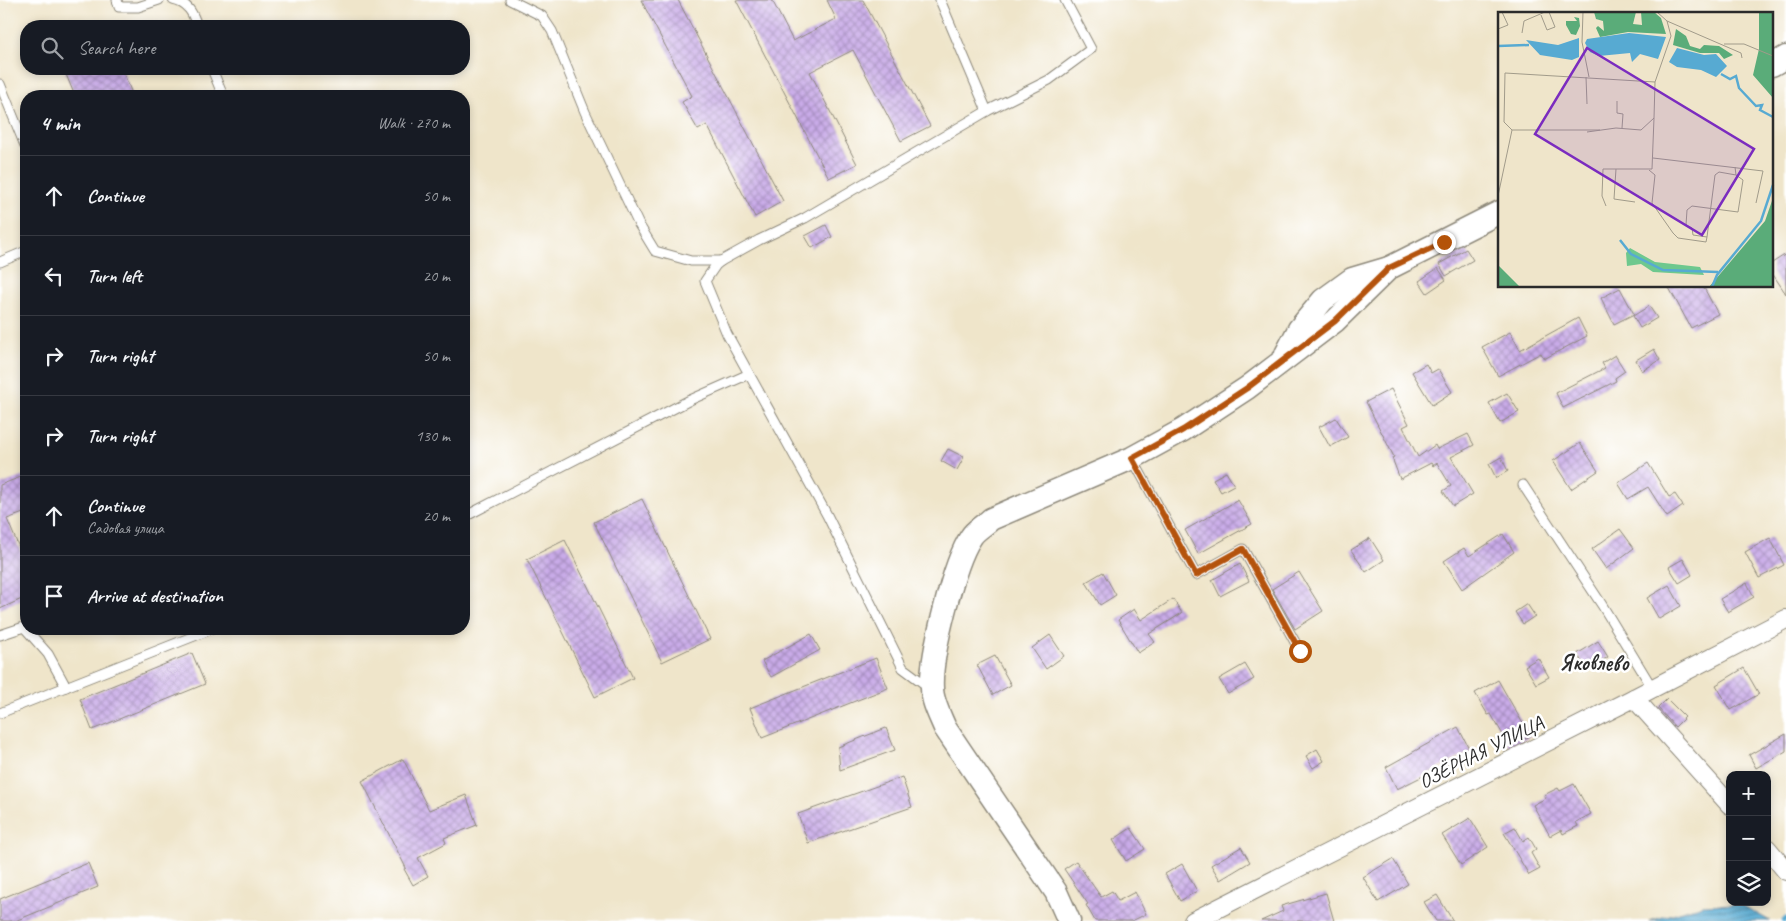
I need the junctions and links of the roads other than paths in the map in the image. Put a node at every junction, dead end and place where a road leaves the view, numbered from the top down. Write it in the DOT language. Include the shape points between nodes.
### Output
graph roads {
  1 [pos="117,0"];
  2 [pos="159,0"];
  3 [pos="173,0"];
  4 [pos="510,0"];
  5 [pos="940,0"];
  6 [pos="1065,0"];
  7 [pos="195,20"];
  8 [pos="1786,57"];
  9 [pos="1774,64"];
  10 [pos="214,75"];
  11 [pos="0,84"];
  12 [pos="221,90"];
  13 [pos="987,111"];
  14 [pos="20,133"];
  15 [pos="1498,213"];
  16 [pos="20,254"];
  17 [pos="0,262"];
  18 [pos="721,262"];
  19 [pos="750,374"];
  20 [pos="1132,458"];
  21 [pos="1523,485"];
  22 [pos="470,514"];
  23 [pos="1786,619"];
  24 [pos="20,629"];
  25 [pos="0,635"];
  26 [pos="32,635"];
  27 [pos="190,635"];
  28 [pos="1300,651"];
  29 [pos="66,687"];
  30 [pos="1653,688"];
  31 [pos="932,690"];
  32 [pos="1634,698"];
  33 [pos="0,713"];
  34 [pos="1726,801"];
  35 [pos="1771,853"];
  36 [pos="1786,871"];
  37 [pos="1070,921"];
  38 [pos="1193,921"];
  1 -- 2 [label="lane" via="119,7 138,8"];
  3 -- 7 [label="lane" via="192,11"];
  4 -- 18 [label="lane" via="542,16 552,31 584,112 655,251 691,262"];
  5 -- 13 [label="lane"];
  6 -- 13 [label="lane" via="1091,49 1049,80"];
  8 -- 9 [label="street"];
  10 -- 12 [label="lane"];
  11 -- 14 [label="lane"];
  13 -- 18 [label="lane" via="805,218"];
  15 -- 20 [label="street" via="1389,268 1335,321 1247,388"];
  16 -- 17 [label="lane"];
  18 -- 19 [label="lane" via="705,281 727,334"];
  19 -- 22 [label="lane" via="690,400"];
  19 -- 31 [label="lane" via="827,515 903,668"];
  20 -- 28 [label="lane" via="1196,575 1243,549"];
  20 -- 31 [label="street" via="991,519 972,535 961,554 950,590 933,667"];
  21 -- 30 [label="lane"];
  23 -- 30 [label="street, ОЗЁРНАЯ УЛИЦА"];
  24 -- 25 [label="lane"];
  26 -- 29 [label="lane" via="48,654"];
  27 -- 29 [label="lane"];
  29 -- 33 [label="lane"];
  30 -- 32 [label="street, ОЗЁРНАЯ УЛИЦА"];
  31 -- 37 [label="street" via="945,728 1056,892"];
  32 -- 34 [label="street"];
  32 -- 38 [label="street, ОЗЁРНАЯ УЛИЦА"];
  35 -- 36 [label="street"];
}
